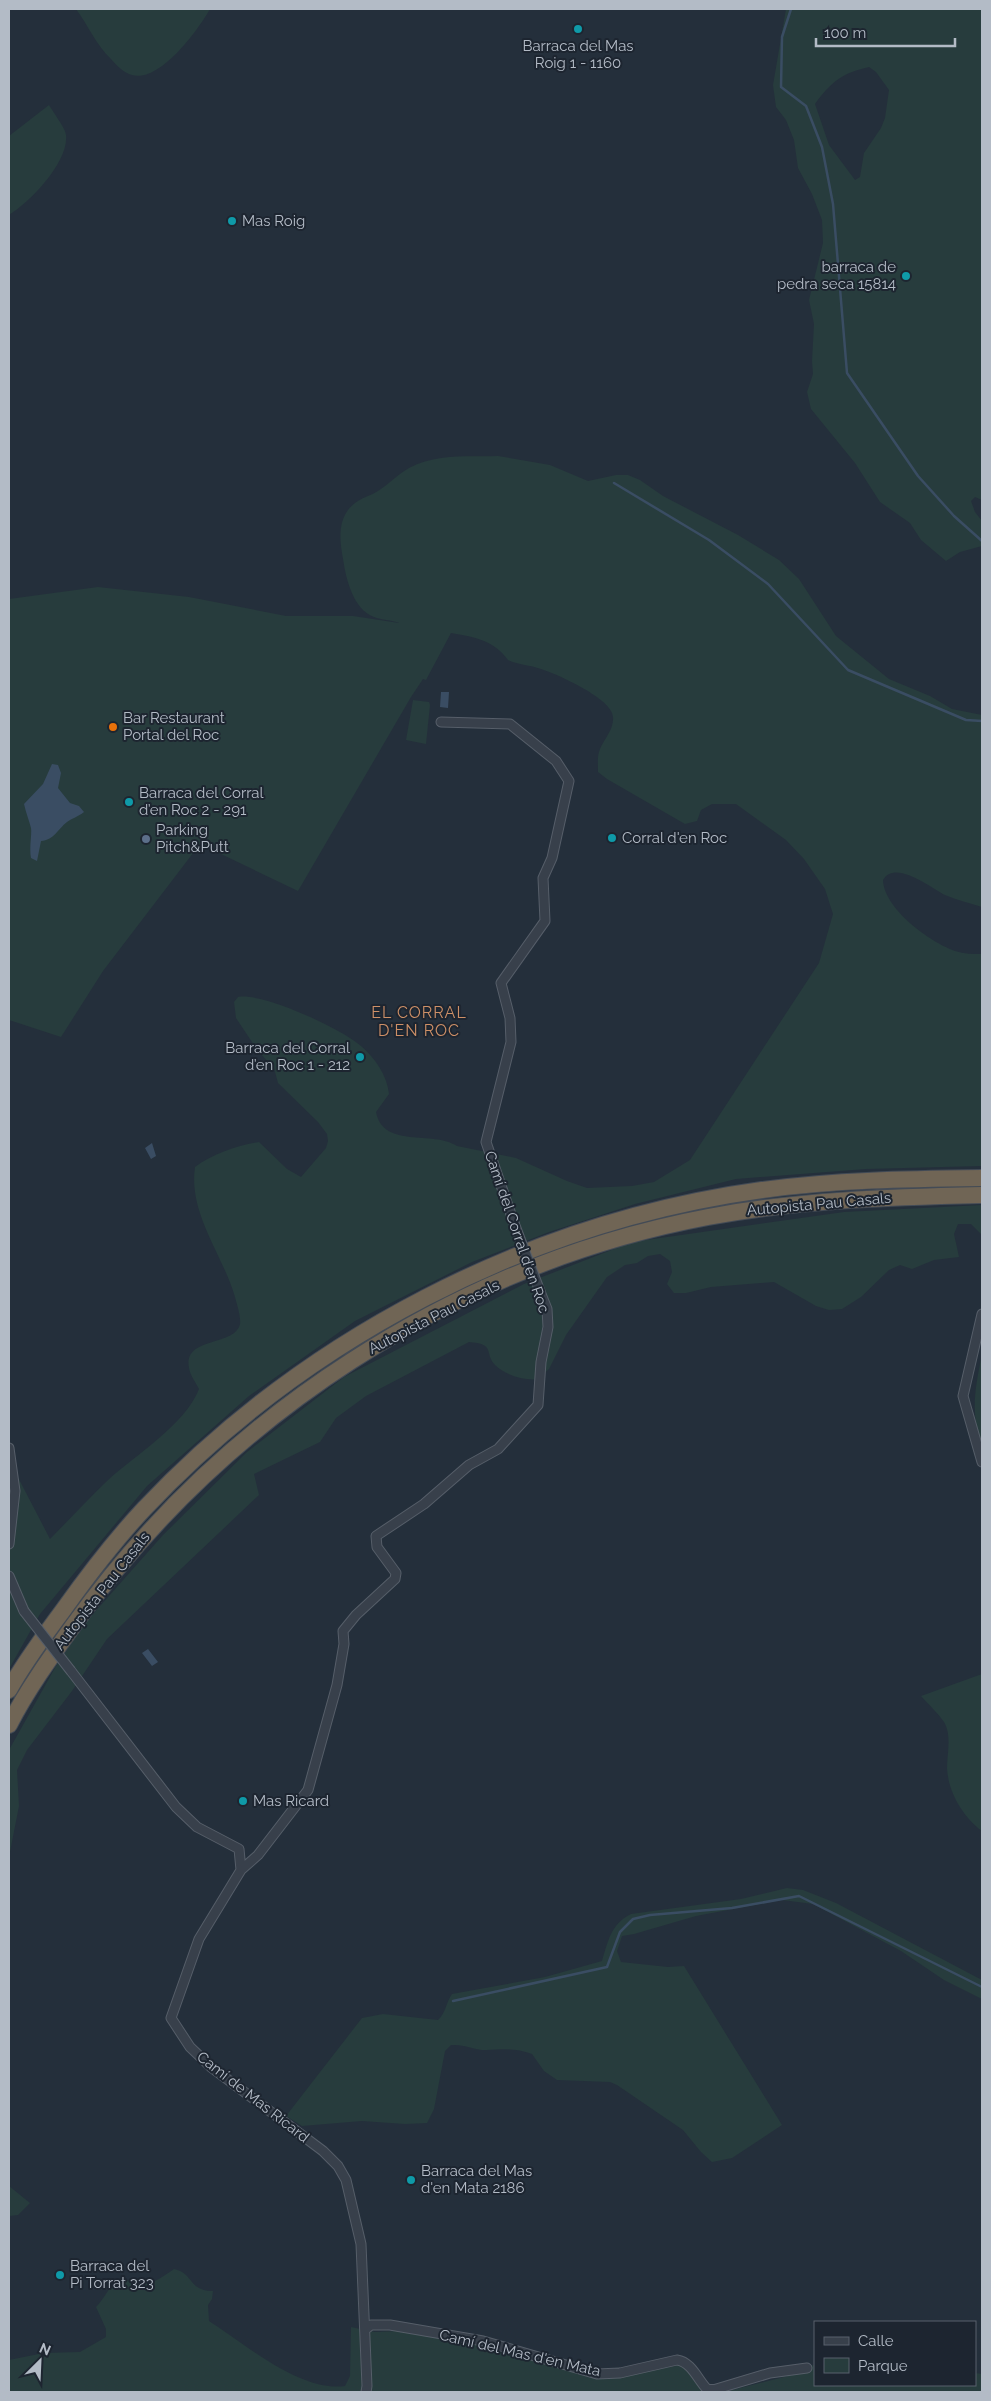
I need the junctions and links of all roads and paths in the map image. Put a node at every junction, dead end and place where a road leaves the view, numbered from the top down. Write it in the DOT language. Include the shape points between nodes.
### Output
graph roads {
  1 [pos="442,722"];
  2 [pos="982,1178"];
  3 [pos="982,1195"];
  4 [pos="982,1314"];
  5 [pos="9,1448"];
  6 [pos="982,1462"];
  7 [pos="9,1544"];
  8 [pos="9,1576"];
  9 [pos="9,1690"];
  10 [pos="9,1725"];
  11 [pos="241,1870"];
  12 [pos="366,2329"];
  13 [pos="808,2368"];
  14 [pos="366,2392"];
  1 -- 11 [label="street, Camí del Corral d'en Roc, bridge" via="510,724 556,761 569,781 552,858 543,878 545,921 501,983 510,1018 511,1042 486,1142 547,1309 548,1327 538,1405 498,1449 469,1465 424,1504 376,1536 377,1547 396,1573 395,1579 356,1614 343,1631 337,1685 308,1790 258,1855"];
  2 -- 9 [label="highway, Autopista Pau Casals" via="822,1184 761,1190 660,1210 566,1237 471,1276 392,1317 289,1382 203,1452 144,1510 90,1574 25,1662"];
  3 -- 10 [label="highway, Autopista Pau Casals" via="825,1201 757,1208 659,1228 557,1259 469,1296 391,1336 296,1398 178,1501 98,1592 38,1674"];
  4 -- 6 [label="street" via="963,1396"];
  5 -- 7 [label="street" via="15,1491"];
  8 -- 11 [label="street, bridge" via="24,1611 176,1807 197,1827 239,1849"];
  11 -- 12 [label="street, Camí de Mas Ricard" via="199,1939 171,2018 190,2047 211,2067 290,2125 338,2166 346,2180 361,2244"];
  12 -- 13 [label="street, Camí del Mas d'en Mata" via="370,2325 384,2325 483,2341 597,2374 683,2361 706,2388 713,2390 770,2374"];
  12 -- 14 [label="street, Camí de Mas Ricard"];
}
